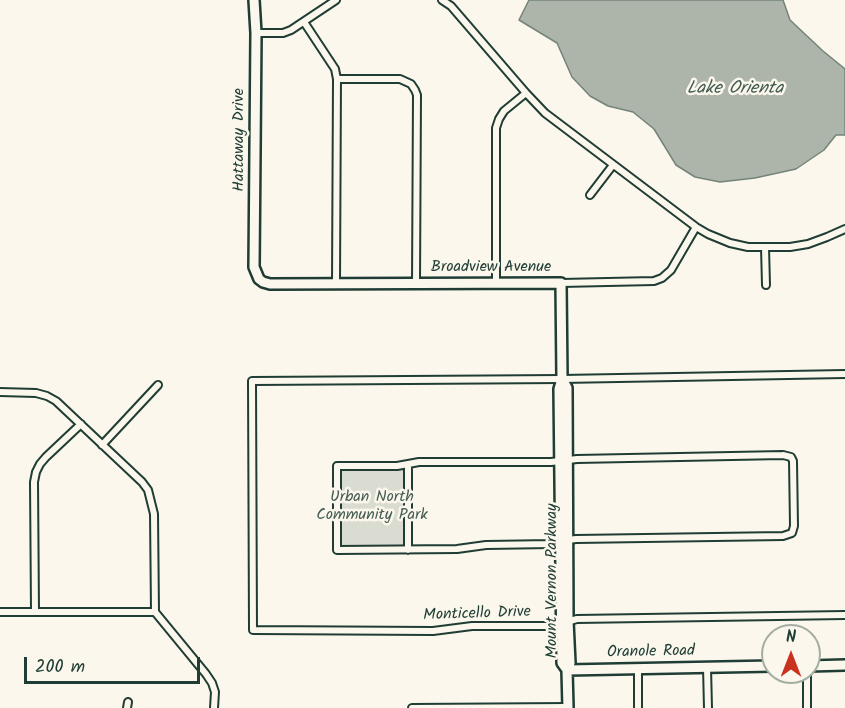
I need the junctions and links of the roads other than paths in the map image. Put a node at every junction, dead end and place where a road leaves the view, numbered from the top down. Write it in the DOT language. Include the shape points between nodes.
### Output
graph roads {
  1 [pos="254,0"];
  2 [pos="336,0"];
  3 [pos="442,0"];
  4 [pos="304,22"];
  5 [pos="256,33"];
  6 [pos="337,79"];
  7 [pos="525,93"];
  8 [pos="613,165"];
  9 [pos="590,195"];
  10 [pos="696,227"];
  11 [pos="845,228"];
  12 [pos="765,247"];
  13 [pos="259,279"];
  14 [pos="336,283"];
  15 [pos="416,283"];
  16 [pos="496,283"];
  17 [pos="561,283"];
  18 [pos="766,285"];
  19 [pos="845,374"];
  20 [pos="562,379"];
  21 [pos="158,386"];
  22 [pos="0,392"];
  23 [pos="81,424"];
  24 [pos="102,445"];
  25 [pos="564,460"];
  26 [pos="408,464"];
  27 [pos="564,541"];
  28 [pos="408,550"];
  29 [pos="0,612"];
  30 [pos="34,612"];
  31 [pos="155,612"];
  32 [pos="845,615"];
  33 [pos="565,622"];
  34 [pos="845,665"];
  35 [pos="761,666"];
  36 [pos="821,666"];
  37 [pos="707,667"];
  38 [pos="638,668"];
  39 [pos="567,670"];
  40 [pos="807,684"];
  41 [pos="568,707"];
  42 [pos="214,708"];
  43 [pos="412,708"];
  44 [pos="638,708"];
  45 [pos="708,708"];
  46 [pos="807,708"];
  1 -- 5 [label="street, Hattaway Drive"];
  2 -- 4 [label="street"];
  3 -- 7 [label="street"];
  4 -- 5 [label="street" via="283,33"];
  4 -- 6 [label="street" via="335,69"];
  5 -- 13 [label="street, Hattaway Drive" via="254,267"];
  6 -- 14 [label="street"];
  6 -- 15 [label="street" via="400,79 411,84 417,95"];
  7 -- 8 [label="street"];
  7 -- 16 [label="street" via="504,111 496,128"];
  8 -- 9 [label="street"];
  8 -- 10 [label="street"];
  10 -- 12 [label="street" via="730,243"];
  10 -- 17 [label="street, Broadview Avenue" via="671,270 662,278"];
  11 -- 12 [label="street" via="808,243"];
  12 -- 18 [label="street"];
  13 -- 14 [label="street, Broadview Avenue" via="270,284"];
  14 -- 15 [label="street, Broadview Avenue"];
  15 -- 16 [label="street, Broadview Avenue"];
  16 -- 17 [label="street, Broadview Avenue"];
  17 -- 20 [label="street, Mount Vernon Parkway"];
  19 -- 20 [label="street"];
  20 -- 25 [label="street, Mount Vernon Parkway" via="559,389"];
  20 -- 33 [label="street, Monticello Drive" via="252,381 253,630 433,631 472,626 552,626"];
  21 -- 24 [label="street"];
  22 -- 23 [label="street" via="47,396"];
  23 -- 24 [label="street"];
  23 -- 30 [label="street" via="45,457 36,472"];
  24 -- 31 [label="street" via="142,482 152,501"];
  25 -- 26 [label="street"];
  25 -- 27 [label="street, Mount Vernon Parkway"];
  25 -- 27 [label="street" via="783,455 791,457 794,464 792,533"];
  26 -- 28 [label="street"];
  26 -- 28 [label="street" via="337,465 337,550"];
  27 -- 28 [label="street"];
  27 -- 33 [label="street, Mount Vernon Parkway"];
  29 -- 30 [label="street"];
  30 -- 31 [label="street"];
  31 -- 42 [label="street" via="212,683"];
  32 -- 33 [label="street, Monticello Drive"];
  33 -- 39 [label="street, Mount Vernon Parkway" via="562,663"];
  34 -- 36 [label="street"];
  35 -- 37 [label="street, Oranole Road"];
  37 -- 38 [label="street, Oranole Road"];
  37 -- 45 [label="street"];
  38 -- 39 [label="street, Oranole Road"];
  38 -- 44 [label="street"];
  39 -- 41 [label="street"];
  40 -- 46 [label="street"];
  41 -- 43 [label="street"];
}
